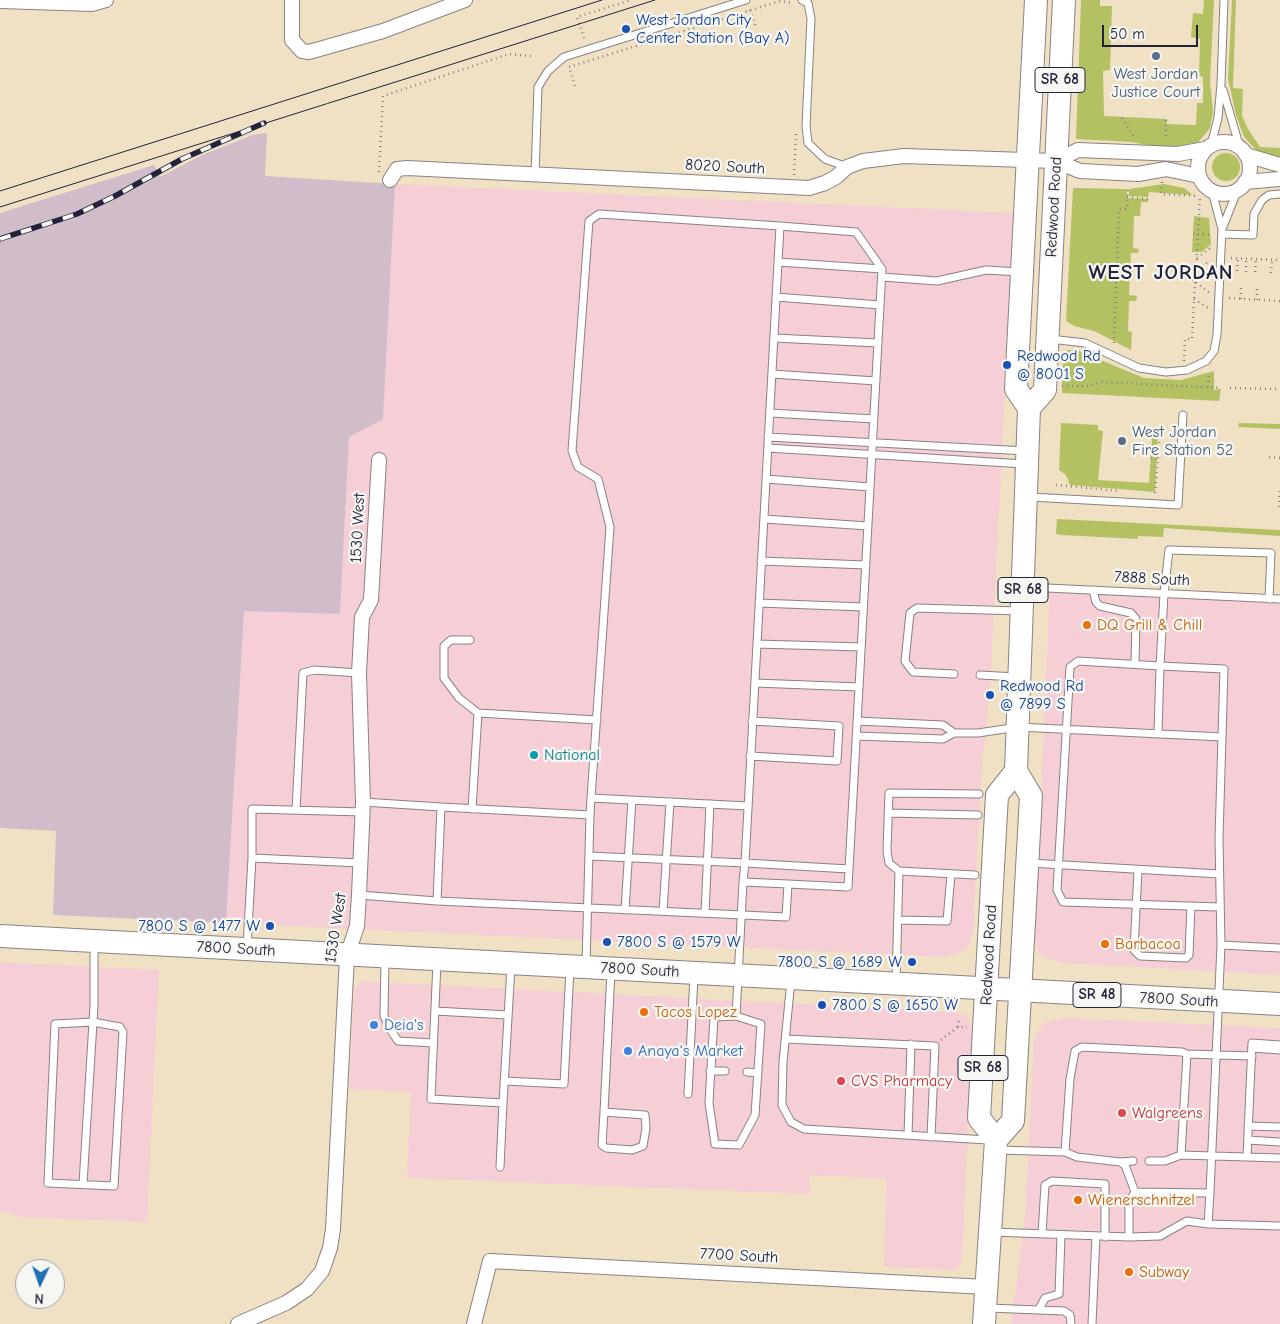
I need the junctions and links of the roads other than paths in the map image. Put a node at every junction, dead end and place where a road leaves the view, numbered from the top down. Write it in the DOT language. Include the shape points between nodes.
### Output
graph roads {
  1 [pos="106,0"];
  2 [pos="292,0"];
  3 [pos="465,0"];
  4 [pos="746,0"];
  5 [pos="802,0"];
  6 [pos="1036,0"];
  7 [pos="1064,0"];
  8 [pos="1224,0"];
  9 [pos="0,1"];
  10 [pos="1221,84"];
  11 [pos="1208,147"];
  12 [pos="1243,151"];
  13 [pos="1028,160"];
  14 [pos="1056,160"];
  15 [pos="1280,165"];
  16 [pos="846,167"];
  17 [pos="535,175"];
  18 [pos="384,176"];
  19 [pos="1199,176"];
  20 [pos="1280,179"];
  21 [pos="1242,185"];
  22 [pos="1280,194"];
  23 [pos="1204,195"];
  24 [pos="780,226"];
  25 [pos="1222,232"];
  26 [pos="778,262"];
  27 [pos="882,268"];
  28 [pos="1022,272"];
  29 [pos="882,277"];
  30 [pos="776,297"];
  31 [pos="880,305"];
  32 [pos="774,338"];
  33 [pos="1048,339"];
  34 [pos="878,343"];
  35 [pos="772,374"];
  36 [pos="876,381"];
  37 [pos="1029,408"];
  38 [pos="770,413"];
  39 [pos="1183,415"];
  40 [pos="874,419"];
  41 [pos="768,437"];
  42 [pos="872,444"];
  43 [pos="768,448"];
  44 [pos="872,456"];
  45 [pos="1028,458"];
  46 [pos="379,460"];
  47 [pos="766,480"];
  48 [pos="870,487"];
  49 [pos="1027,497"];
  50 [pos="764,519"];
  51 [pos="868,526"];
  52 [pos="761,561"];
  53 [pos="866,565"];
  54 [pos="1024,587"];
  55 [pos="1093,590"];
  56 [pos="1164,594"];
  57 [pos="1270,599"];
  58 [pos="1280,599"];
  59 [pos="759,603"];
  60 [pos="863,607"];
  61 [pos="1023,611"];
  62 [pos="470,640"];
  63 [pos="757,644"];
  64 [pos="861,648"];
  65 [pos="1135,664"];
  66 [pos="1160,666"];
  67 [pos="359,673"];
  68 [pos="954,674"];
  69 [pos="980,675"];
  70 [pos="1020,677"];
  71 [pos="755,683"];
  72 [pos="859,687"];
  73 [pos="478,713"];
  74 [pos="597,720"];
  75 [pos="752,721"];
  76 [pos="857,721"];
  77 [pos="1018,727"];
  78 [pos="1066,730"];
  79 [pos="954,733"];
  80 [pos="1158,734"];
  81 [pos="856,736"];
  82 [pos="1222,737"];
  83 [pos="750,756"];
  84 [pos="1016,771"];
  85 [pos="979,794"];
  86 [pos="591,798"];
  87 [pos="632,800"];
  88 [pos="670,802"];
  89 [pos="710,804"];
  90 [pos="748,806"];
  91 [pos="363,807"];
  92 [pos="441,808"];
  93 [pos="472,809"];
  94 [pos="296,810"];
  95 [pos="888,813"];
  96 [pos="590,815"];
  97 [pos="978,815"];
  98 [pos="589,856"];
  99 [pos="252,858"];
  100 [pos="628,858"];
  101 [pos="666,859"];
  102 [pos="707,861"];
  103 [pos="360,863"];
  104 [pos="744,863"];
  105 [pos="1028,863"];
  106 [pos="1059,866"];
  107 [pos="849,869"];
  108 [pos="1138,870"];
  109 [pos="899,871"];
  110 [pos="952,874"];
  111 [pos="1219,874"];
  112 [pos="976,875"];
  113 [pos="743,882"];
  114 [pos="788,884"];
  115 [pos="359,895"];
  116 [pos="437,901"];
  117 [pos="1137,905"];
  118 [pos="1191,906"];
  119 [pos="1220,907"];
  120 [pos="587,908"];
  121 [pos="626,910"];
  122 [pos="663,912"];
  123 [pos="705,914"];
  124 [pos="742,915"];
  125 [pos="899,920"];
  126 [pos="0,936"];
  127 [pos="94,941"];
  128 [pos="1221,945"];
  129 [pos="1280,948"];
  130 [pos="246,950"];
  131 [pos="347,956"];
  132 [pos="385,957"];
  133 [pos="438,960"];
  134 [pos="511,963"];
  135 [pos="578,966"];
  136 [pos="611,968"];
  137 [pos="694,973"];
  138 [pos="738,976"];
  139 [pos="792,979"];
  140 [pos="895,985"];
  141 [pos="987,990"];
  142 [pos="1020,991"];
  143 [pos="1219,1002"];
  144 [pos="1280,1004"];
  145 [pos="435,1011"];
  146 [pos="508,1014"];
  147 [pos="736,1016"];
  148 [pos="93,1022"];
  149 [pos="786,1039"];
  150 [pos="433,1043"];
  151 [pos="912,1044"];
  152 [pos="1280,1045"];
  153 [pos="1280,1050"];
  154 [pos="1252,1052"];
  155 [pos="1187,1054"];
  156 [pos="1218,1054"];
  157 [pos="710,1071"];
  158 [pos="726,1071"];
  159 [pos="747,1072"];
  160 [pos="758,1073"];
  161 [pos="505,1081"];
  162 [pos="688,1094"];
  163 [pos="503,1103"];
  164 [pos="604,1112"];
  165 [pos="1248,1126"];
  166 [pos="1280,1126"];
  167 [pos="908,1135"];
  168 [pos="931,1136"];
  169 [pos="1248,1140"];
  170 [pos="1280,1142"];
  171 [pos="996,1145"];
  172 [pos="1065,1152"];
  173 [pos="1181,1154"];
  174 [pos="1212,1155"];
  175 [pos="1247,1157"];
  176 [pos="1280,1158"];
  177 [pos="1132,1161"];
  178 [pos="1149,1161"];
  179 [pos="1120,1162"];
  180 [pos="500,1167"];
  181 [pos="83,1184"];
  182 [pos="1135,1192"];
  183 [pos="1210,1193"];
  184 [pos="1208,1224"];
  185 [pos="1280,1226"];
  186 [pos="989,1232"];
  187 [pos="1042,1234"];
  188 [pos="1060,1235"];
  189 [pos="1096,1236"];
  190 [pos="1105,1236"];
  191 [pos="1129,1237"];
  192 [pos="985,1306"];
  193 [pos="1039,1309"];
  194 [pos="238,1324"];
  195 [pos="474,1324"];
  196 [pos="1071,1324"];
  197 [pos="1092,1324"];
  1 -- 9 [label="street" via="92,4"];
  2 -- 3 [label="street" via="292,40 297,48 309,52 383,31"];
  4 -- 17 [label="lane" via="564,57 548,71 538,87"];
  5 -- 16 [label="lane" via="808,3 811,19 808,143 825,159"];
  6 -- 13 [label="main road, Redwood Road / SR 68"];
  7 -- 14 [label="main road, Redwood Road / SR 68"];
  8 -- 10 [label="lane"];
  10 -- 11 [label="lane" via="1218,118"];
  10 -- 12 [label="lane"];
  11 -- 12 [label="street" via="1222,142 1232,143"];
  11 -- 14 [label="street" via="1178,154 1078,150"];
  11 -- 19 [label="street" via="1200,157"];
  12 -- 15 [label="street"];
  12 -- 21 [label="street" via="1249,173"];
  13 -- 14 [label="street, 8020 South"];
  13 -- 16 [label="street, 8020 South" via="904,156 878,158"];
  13 -- 28 [label="main road, Redwood Road / SR 68"];
  14 -- 19 [label="street" via="1080,171 1138,174 1166,169"];
  14 -- 33 [label="main road, Redwood Road / SR 68"];
  16 -- 17 [label="street, 8020 South" via="836,177 809,188"];
  17 -- 18 [label="street, 8020 South" via="407,168"];
  19 -- 23 [label="street" via="1204,184"];
  20 -- 21 [label="street"];
  21 -- 23 [label="street" via="1230,193"];
  21 -- 25 [label="lane"];
  22 -- 25 [label="lane" via="1269,195 1262,200 1254,214 1253,236"];
  23 -- 25 [label="lane"];
  24 -- 26 [label="lane"];
  24 -- 27 [label="lane" via="856,232"];
  24 -- 74 [label="lane" via="598,214 589,221 572,451 578,467 598,479 610,527"];
  25 -- 33 [label="lane" via="1217,335 1214,351 1206,361 1187,370 1166,372 1139,368 1085,343"];
  26 -- 27 [label="lane"];
  26 -- 30 [label="lane"];
  27 -- 29 [label="lane"];
  28 -- 29 [label="lane" via="986,270 937,281"];
  28 -- 37 [label="main road, Redwood Road / SR 68" via="1016,389"];
  29 -- 31 [label="lane"];
  30 -- 31 [label="lane"];
  30 -- 32 [label="lane"];
  31 -- 34 [label="lane"];
  32 -- 34 [label="lane"];
  32 -- 35 [label="lane"];
  33 -- 37 [label="main road, Redwood Road / SR 68" via="1045,390"];
  34 -- 36 [label="lane"];
  35 -- 36 [label="lane"];
  35 -- 38 [label="lane"];
  36 -- 40 [label="lane"];
  37 -- 45 [label="main road, SR 68"];
  38 -- 40 [label="lane"];
  38 -- 41 [label="lane"];
  39 -- 49 [label="lane" via="1178,505"];
  40 -- 42 [label="lane"];
  41 -- 42 [label="lane"];
  41 -- 43 [label="lane"];
  42 -- 44 [label="lane"];
  42 -- 45 [label="lane"];
  43 -- 44 [label="lane"];
  43 -- 47 [label="lane"];
  44 -- 45 [label="lane"];
  44 -- 48 [label="lane"];
  45 -- 49 [label="main road, SR 68"];
  46 -- 67 [label="street, 1530 West" via="371,600 362,617"];
  47 -- 48 [label="lane"];
  47 -- 50 [label="lane"];
  48 -- 51 [label="lane"];
  49 -- 54 [label="main road, SR 68"];
  50 -- 51 [label="lane"];
  50 -- 52 [label="lane"];
  51 -- 53 [label="lane"];
  52 -- 53 [label="lane"];
  52 -- 59 [label="lane"];
  53 -- 60 [label="lane"];
  54 -- 55 [label="lane, 7888 South"];
  54 -- 61 [label="main road, SR 68"];
  55 -- 56 [label="lane, 7888 South"];
  55 -- 65 [label="lane" via="1100,606 1132,613 1136,619"];
  56 -- 57 [label="lane, 7888 South"];
  56 -- 57 [label="lane" via="1169,550 1271,553"];
  56 -- 66 [label="lane"];
  57 -- 58 [label="lane, 7888 South"];
  59 -- 60 [label="lane"];
  59 -- 63 [label="lane"];
  60 -- 64 [label="lane"];
  61 -- 68 [label="lane" via="917,608 910,613 905,661 913,672"];
  61 -- 70 [label="main road, SR 68"];
  62 -- 73 [label="lane" via="451,640 444,646 444,678 459,698"];
  63 -- 64 [label="lane"];
  63 -- 71 [label="lane"];
  64 -- 72 [label="lane"];
  65 -- 66 [label="lane"];
  65 -- 78 [label="lane" via="1078,661 1070,666"];
  66 -- 80 [label="lane"];
  66 -- 82 [label="lane" via="1224,669"];
  67 -- 91 [label="street, 1530 West"];
  67 -- 94 [label="lane" via="314,670 303,673"];
  69 -- 70 [label="lane"];
  70 -- 77 [label="main road, SR 68"];
  71 -- 72 [label="lane"];
  71 -- 75 [label="lane"];
  72 -- 76 [label="lane"];
  73 -- 74 [label="lane"];
  73 -- 93 [label="lane"];
  74 -- 86 [label="lane"];
  75 -- 83 [label="lane"];
  75 -- 83 [label="lane" via="839,726 839,735 837,761"];
  76 -- 79 [label="lane" via="944,725"];
  76 -- 81 [label="lane"];
  77 -- 78 [label="lane"];
  77 -- 79 [label="lane"];
  77 -- 84 [label="main road, SR 68"];
  78 -- 80 [label="lane"];
  78 -- 106 [label="lane"];
  79 -- 81 [label="lane" via="943,739"];
  80 -- 82 [label="lane"];
  81 -- 107 [label="lane"];
  82 -- 111 [label="lane"];
  83 -- 90 [label="lane"];
  84 -- 105 [label="main road, Redwood Road / SR 68" via="1031,796"];
  84 -- 141 [label="main road, Redwood Road / SR 68" via="997,795"];
  85 -- 95 [label="lane" via="891,792"];
  86 -- 87 [label="lane"];
  86 -- 96 [label="lane"];
  87 -- 88 [label="lane"];
  87 -- 100 [label="lane"];
  88 -- 89 [label="lane"];
  88 -- 101 [label="lane"];
  89 -- 90 [label="lane"];
  89 -- 102 [label="lane"];
  90 -- 104 [label="lane"];
  91 -- 92 [label="lane"];
  91 -- 94 [label="lane"];
  91 -- 103 [label="street, 1530 West"];
  92 -- 93 [label="lane"];
  92 -- 116 [label="lane"];
  93 -- 96 [label="lane"];
  94 -- 99 [label="lane" via="252,809"];
  95 -- 97 [label="lane"];
  95 -- 109 [label="lane" via="889,863"];
  96 -- 98 [label="lane"];
  98 -- 100 [label="lane"];
  98 -- 120 [label="lane"];
  99 -- 103 [label="lane"];
  99 -- 130 [label="lane"];
  100 -- 101 [label="lane"];
  100 -- 121 [label="lane"];
  101 -- 102 [label="lane"];
  101 -- 122 [label="lane"];
  102 -- 104 [label="lane"];
  102 -- 123 [label="lane"];
  103 -- 115 [label="street, 1530 West"];
  104 -- 107 [label="lane"];
  104 -- 113 [label="lane"];
  105 -- 106 [label="lane"];
  105 -- 142 [label="main road, Redwood Road / SR 68"];
  106 -- 108 [label="lane"];
  106 -- 117 [label="lane" via="1057,890 1063,902"];
  107 -- 114 [label="lane" via="848,887"];
  108 -- 111 [label="lane"];
  108 -- 117 [label="lane"];
  109 -- 110 [label="lane"];
  109 -- 125 [label="lane"];
  110 -- 112 [label="lane"];
  110 -- 125 [label="lane" via="947,921"];
  111 -- 119 [label="lane"];
  113 -- 114 [label="lane"];
  113 -- 124 [label="lane"];
  114 -- 124 [label="lane" via="786,917"];
  115 -- 116 [label="lane"];
  115 -- 131 [label="street, 1530 West" via="357,926"];
  116 -- 120 [label="lane"];
  117 -- 118 [label="lane"];
  117 -- 118 [label="lane" via="1134,950 1140,956 1186,958 1189,956"];
  118 -- 119 [label="lane"];
  119 -- 128 [label="lane"];
  120 -- 121 [label="lane"];
  120 -- 135 [label="lane"];
  121 -- 122 [label="lane"];
  122 -- 123 [label="lane"];
  123 -- 124 [label="lane"];
  124 -- 138 [label="lane"];
  125 -- 140 [label="lane"];
  126 -- 127 [label="main road, 7800 South"];
  127 -- 130 [label="main road, 7800 South"];
  127 -- 148 [label="lane"];
  128 -- 129 [label="lane"];
  128 -- 143 [label="lane"];
  130 -- 131 [label="main road, 7800 South"];
  131 -- 132 [label="main road, 7800 South"];
  131 -- 194 [label="street, 1530 West" via="334,1229 330,1248 322,1271 307,1289 286,1303"];
  132 -- 133 [label="main road, 7800 South"];
  132 -- 150 [label="lane" via="384,1016 390,1029 398,1040"];
  133 -- 134 [label="main road, 7800 South"];
  133 -- 145 [label="lane"];
  134 -- 135 [label="main road, 7800 South"];
  134 -- 146 [label="lane"];
  135 -- 136 [label="main road, 7800 South"];
  135 -- 161 [label="lane" via="564,1084"];
  136 -- 137 [label="main road, 7800 South"];
  136 -- 164 [label="lane"];
  137 -- 138 [label="main road, 7800 South"];
  137 -- 162 [label="lane"];
  138 -- 139 [label="main road, 7800 South"];
  138 -- 147 [label="lane"];
  139 -- 140 [label="main road, 7800 South"];
  139 -- 149 [label="lane"];
  140 -- 141 [label="main road, 7800 South"];
  141 -- 142 [label="main road, 7800 South"];
  141 -- 171 [label="main road, Redwood Road / SR 68" via="980,1118"];
  142 -- 143 [label="main road, 7800 South / SR 48"];
  142 -- 171 [label="main road, Redwood Road / SR 68" via="1013,1121"];
  143 -- 144 [label="main road, 7800 South / SR 48"];
  143 -- 156 [label="lane"];
  145 -- 146 [label="lane"];
  145 -- 150 [label="lane"];
  146 -- 161 [label="lane"];
  147 -- 157 [label="lane" via="714,1017"];
  147 -- 160 [label="lane" via="761,1024"];
  148 -- 181 [label="lane"];
  148 -- 181 [label="lane" via="120,1027 123,1032 114,1186"];
  148 -- 181 [label="lane" via="55,1024 48,1183"];
  149 -- 151 [label="lane"];
  149 -- 167 [label="lane" via="782,1105 791,1122 804,1129"];
  150 -- 163 [label="lane" via="430,1099"];
  151 -- 167 [label="lane"];
  151 -- 168 [label="lane" via="935,1046"];
  152 -- 154 [label="lane" via="1252,1044"];
  153 -- 154 [label="lane"];
  154 -- 156 [label="lane"];
  154 -- 165 [label="lane"];
  155 -- 156 [label="lane"];
  155 -- 172 [label="lane" via="1082,1047 1075,1052"];
  155 -- 173 [label="lane"];
  156 -- 174 [label="lane"];
  157 -- 158 [label="lane"];
  157 -- 160 [label="lane" via="708,1103 715,1144 739,1145 755,1115"];
  159 -- 160 [label="lane"];
  161 -- 163 [label="lane"];
  163 -- 180 [label="lane"];
  164 -- 164 [label="lane" via="645,1115 643,1146 632,1150 602,1145"];
  165 -- 166 [label="lane"];
  165 -- 169 [label="lane"];
  167 -- 168 [label="lane"];
  168 -- 171 [label="lane"];
  169 -- 170 [label="lane"];
  169 -- 175 [label="lane"];
  171 -- 172 [label="lane"];
  171 -- 186 [label="main road"];
  172 -- 179 [label="lane" via="1077,1157"];
  173 -- 174 [label="lane"];
  173 -- 178 [label="lane" via="1165,1161"];
  174 -- 175 [label="lane"];
  174 -- 183 [label="lane"];
  175 -- 176 [label="lane"];
  177 -- 179 [label="lane"];
  179 -- 182 [label="lane" via="1125,1165"];
  182 -- 183 [label="lane"];
  182 -- 191 [label="lane" via="1129,1202"];
  183 -- 184 [label="lane"];
  184 -- 185 [label="lane"];
  184 -- 191 [label="lane" via="1187,1222 1160,1236"];
  186 -- 187 [label="lane"];
  186 -- 192 [label="main road"];
  187 -- 188 [label="lane"];
  187 -- 190 [label="lane" via="1045,1185 1052,1181 1105,1184"];
  188 -- 189 [label="lane"];
  188 -- 193 [label="lane" via="1059,1294 1045,1298"];
  189 -- 190 [label="lane"];
  189 -- 197 [label="lane"];
  190 -- 191 [label="lane"];
  192 -- 193 [label="lane"];
  192 -- 195 [label="street, 7700 South" via="490,1261"];
  193 -- 196 [label="lane" via="1064,1311 1070,1315"];
}
